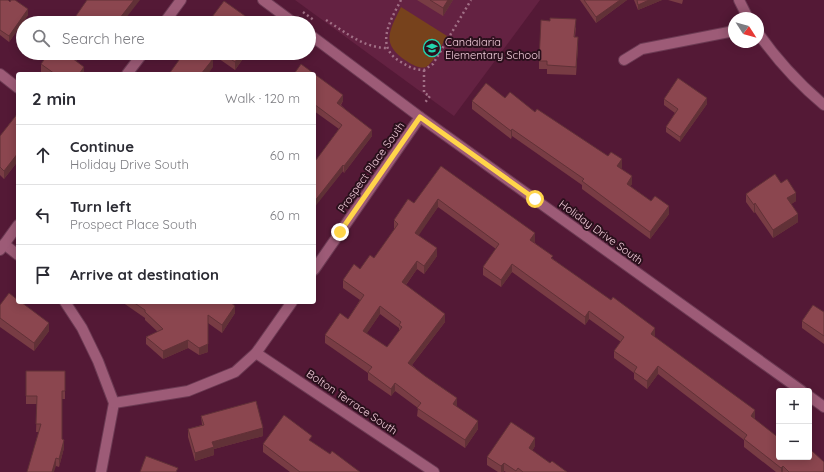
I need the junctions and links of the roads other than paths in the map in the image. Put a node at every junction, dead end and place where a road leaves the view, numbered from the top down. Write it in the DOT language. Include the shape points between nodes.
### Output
graph roads {
  1 [pos="181,0"];
  2 [pos="263,0"];
  3 [pos="739,0"];
  4 [pos="745,12"];
  5 [pos="169,16"];
  6 [pos="285,16"];
  7 [pos="728,32"];
  8 [pos="316,39"];
  9 [pos="764,42"];
  10 [pos="138,60"];
  11 [pos="624,60"];
  12 [pos="129,72"];
  13 [pos="0,74"];
  14 [pos="16,86"];
  15 [pos="824,105"];
  16 [pos="418,116"];
  17 [pos="16,228"];
  18 [pos="2,247"];
  19 [pos="16,254"];
  20 [pos="316,267"];
  21 [pos="66,304"];
  22 [pos="291,304"];
  23 [pos="256,353"];
  24 [pos="798,388"];
  25 [pos="812,398"];
  26 [pos="114,403"];
  27 [pos="824,407"];
  28 [pos="101,472"];
  29 [pos="434,472"];
  1 -- 5 [label="street"];
  2 -- 6 [label="street"];
  3 -- 4 [label="street"];
  7 -- 11 [label="street" via="642,49"];
  8 -- 16 [label="street, Holiday Drive South"];
  9 -- 15 [label="street" via="787,70"];
  10 -- 12 [label="street"];
  13 -- 14 [label="street"];
  16 -- 20 [label="street, Prospect Place South"];
  16 -- 24 [label="street, Holiday Drive South"];
  17 -- 18 [label="street"];
  18 -- 19 [label="street"];
  21 -- 26 [label="street" via="82,328 98,361"];
  22 -- 23 [label="street"];
  23 -- 26 [label="street" via="235,372 188,391"];
  23 -- 29 [label="street, Bolton Terrace South"];
  25 -- 27 [label="street"];
  26 -- 28 [label="street"];
}
